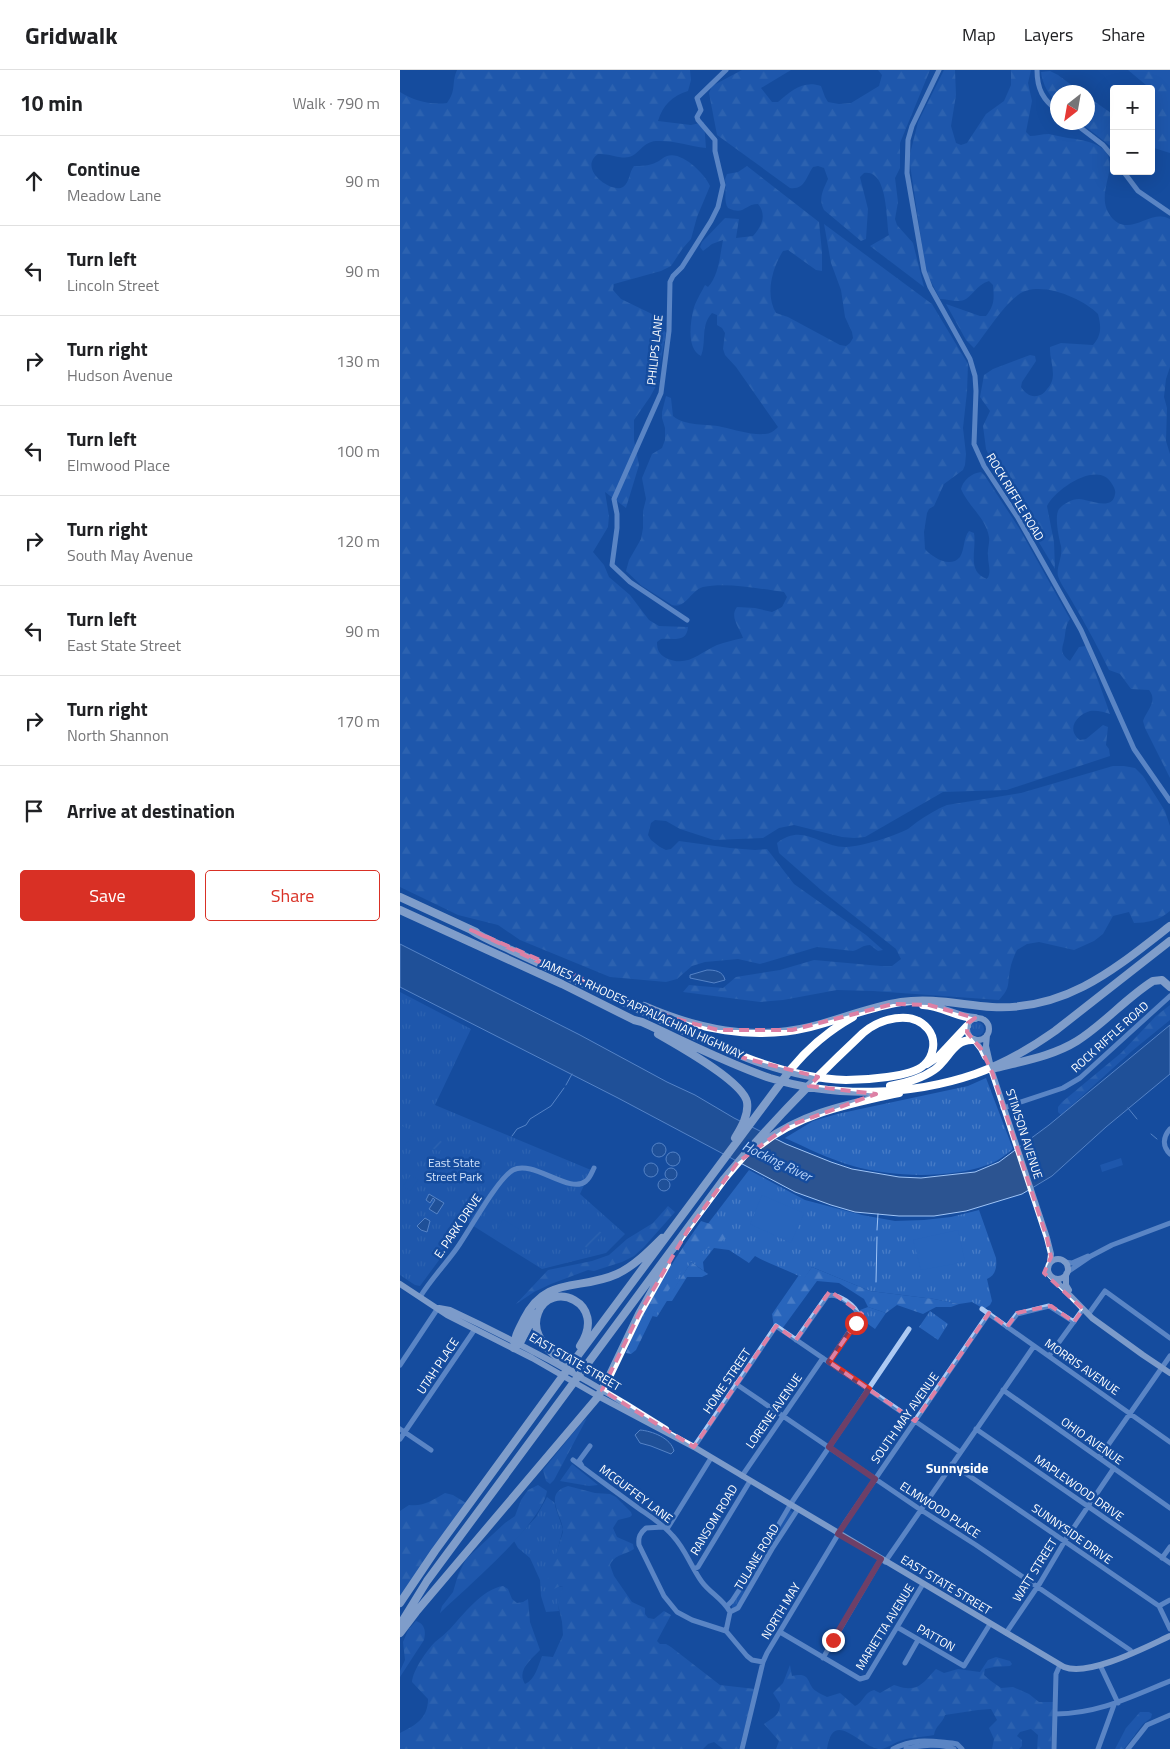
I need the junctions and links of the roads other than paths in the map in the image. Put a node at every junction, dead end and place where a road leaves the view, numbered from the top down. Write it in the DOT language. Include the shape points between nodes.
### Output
graph roads {
  1 [pos="726,70"];
  2 [pos="939,70"];
  3 [pos="1037,70"];
  4 [pos="1050,103"];
  5 [pos="1083,130"];
  6 [pos="1110,154"];
  7 [pos="1126,175"];
  8 [pos="1170,213"];
  9 [pos="687,620"];
  10 [pos="1170,801"];
  11 [pos="400,897"];
  12 [pos="400,910"];
  13 [pos="1170,926"];
  14 [pos="471,930"];
  15 [pos="1170,941"];
  16 [pos="1170,987"];
  17 [pos="1170,996"];
  18 [pos="893,1004"];
  19 [pos="871,1009"];
  20 [pos="975,1018"];
  21 [pos="634,1020"];
  22 [pos="967,1026"];
  23 [pos="987,1035"];
  24 [pos="973,1040"];
  25 [pos="1004,1064"];
  26 [pos="924,1065"];
  27 [pos="992,1072"];
  28 [pos="925,1087"];
  29 [pos="864,1092"];
  30 [pos="1004,1108"];
  31 [pos="1170,1129"];
  32 [pos="1170,1154"];
  33 [pos="738,1162"];
  34 [pos="594,1168"];
  35 [pos="715,1171"];
  36 [pos="1170,1223"];
  37 [pos="676,1224"];
  38 [pos="688,1229"];
  39 [pos="1047,1238"];
  40 [pos="1091,1256"];
  41 [pos="1064,1262"];
  42 [pos="1050,1263"];
  43 [pos="1066,1274"];
  44 [pos="1053,1278"];
  45 [pos="401,1286"];
  46 [pos="420,1297"];
  47 [pos="438,1308"];
  48 [pos="540,1308"];
  49 [pos="982,1309"];
  50 [pos="1083,1309"];
  51 [pos="1090,1312"];
  52 [pos="988,1314"];
  53 [pos="1074,1322"];
  54 [pos="1007,1327"];
  55 [pos="475,1329"];
  56 [pos="909,1329"];
  57 [pos="1170,1338"];
  58 [pos="796,1340"];
  59 [pos="516,1344"];
  60 [pos="1034,1346"];
  61 [pos="1049,1356"];
  62 [pos="1170,1356"];
  63 [pos="824,1358"];
  64 [pos="1150,1359"];
  65 [pos="829,1362"];
  66 [pos="400,1364"];
  67 [pos="572,1364"];
  68 [pos="1162,1367"];
  69 [pos="574,1373"];
  70 [pos="1170,1373"];
  71 [pos="736,1384"];
  72 [pos="869,1389"];
  73 [pos="1003,1390"];
  74 [pos="600,1393"];
  75 [pos="1130,1414"];
  76 [pos="783,1416"];
  77 [pos="915,1421"];
  78 [pos="976,1429"];
  79 [pos="402,1431"];
  80 [pos="400,1439"];
  81 [pos="1170,1442"];
  82 [pos="590,1446"];
  83 [pos="694,1447"];
  84 [pos="829,1447"];
  85 [pos="431,1450"];
  86 [pos="960,1452"];
  87 [pos="711,1458"];
  88 [pos="1100,1458"];
  89 [pos="573,1460"];
  90 [pos="952,1464"];
  91 [pos="582,1467"];
  92 [pos="1114,1468"];
  93 [pos="742,1476"];
  94 [pos="875,1479"];
  95 [pos="750,1480"];
  96 [pos="790,1505"];
  97 [pos="1088,1506"];
  98 [pos="1170,1508"];
  99 [pos="798,1509"];
  100 [pos="921,1510"];
  101 [pos="665,1528"];
  102 [pos="838,1534"];
  103 [pos="1065,1541"];
  104 [pos="1170,1547"];
  105 [pos="1162,1558"];
  106 [pos="883,1561"];
  107 [pos="1170,1563"];
  108 [pos="694,1570"];
  109 [pos="923,1584"];
  110 [pos="1038,1586"];
  111 [pos="1170,1600"];
  112 [pos="400,1603"];
  113 [pos="727,1606"];
  114 [pos="1159,1606"];
  115 [pos="730,1612"];
  116 [pos="990,1624"];
  117 [pos="400,1625"];
  118 [pos="897,1627"];
  119 [pos="1170,1629"];
  120 [pos="726,1631"];
  121 [pos="780,1632"];
  122 [pos="400,1633"];
  123 [pos="1006,1633"];
  124 [pos="1170,1636"];
  125 [pos="918,1640"];
  126 [pos="1132,1653"];
  127 [pos="823,1658"];
  128 [pos="763,1662"];
  129 [pos="905,1663"];
  130 [pos="1060,1665"];
  131 [pos="1100,1665"];
  132 [pos="1170,1681"];
  133 [pos="1116,1704"];
  134 [pos="1056,1714"];
  135 [pos="1170,1715"];
  136 [pos="742,1749"];
  137 [pos="893,1749"];
  138 [pos="906,1749"];
  139 [pos="954,1749"];
  140 [pos="962,1749"];
  141 [pos="1054,1749"];
  142 [pos="1098,1749"];
  143 [pos="1128,1749"];
  1 -- 9 [label="street, PHILIPS LANE" via="697,98 701,110 698,120 715,140 723,185 718,207 682,267 672,276 661,393 614,499 617,528 612,565 630,582"];
  2 -- 10 [label="street, ROCK RIFFLE ROAD" via="912,126 906,173 924,270 936,299 970,359 975,376 974,444 1082,630 1133,748"];
  3 -- 4 [label="street" via="1040,93"];
  5 -- 6 [label="street"];
  7 -- 8 [label="street" via="1138,191"];
  11 -- 14 [label="highway, JAMES A. RHODES APPALACHIAN HIGHWAY"];
  12 -- 21 [label="highway, JAMES A. RHODES APPALACHIAN HIGHWAY"];
  13 -- 18 [label="highway, JAMES A. RHODES APPALACHIAN HIGHWAY" via="1096,981 1045,1002 1010,1007 936,1001"];
  14 -- 19 [label="highway, JAMES A. RHODES APPALACHIAN HIGHWAY" via="661,1014 712,1029 761,1033 792,1030"];
  14 -- 26 [label="highway" via="761,1064 806,1075 847,1080 902,1074"];
  15 -- 25 [label="highway, JAMES A. RHODES APPALACHIAN HIGHWAY" via="1055,1031"];
  16 -- 25 [label="highway" via="1162,980 1153,981 1069,1045"];
  17 -- 30 [label="street, ROCK RIFFLE ROAD" via="1080,1078 1063,1088"];
  18 -- 19 [label="highway, JAMES A. RHODES APPALACHIAN HIGHWAY"];
  18 -- 20 [label="highway" via="929,1005"];
  19 -- 35 [label="highway" via="815,1042"];
  20 -- 22 [label="main road"];
  20 -- 23 [label="main road" via="987,1023"];
  21 -- 29 [label="highway, JAMES A. RHODES APPALACHIAN HIGHWAY" via="772,1078 824,1089"];
  21 -- 35 [label="highway" via="735,1084 745,1096 747,1106 742,1126"];
  22 -- 24 [label="main road" via="967,1034"];
  22 -- 26 [label="highway" via="939,1056"];
  23 -- 24 [label="main road" via="982,1040"];
  23 -- 27 [label="main road, STIMSON AVENUE"];
  24 -- 27 [label="main road" via="982,1049"];
  24 -- 29 [label="highway" via="959,1043 941,1065 920,1078"];
  25 -- 28 [label="highway, JAMES A. RHODES APPALACHIAN HIGHWAY"];
  26 -- 33 [label="highway" via="933,1050 932,1037 920,1022 904,1018 870,1028 797,1098"];
  27 -- 30 [label="main road, STIMSON AVENUE"];
  28 -- 29 [label="highway, JAMES A. RHODES APPALACHIAN HIGHWAY"];
  28 -- 33 [label="highway" via="834,1108 788,1126"];
  30 -- 39 [label="main road, STIMSON AVENUE"];
  31 -- 32 [label="street" via="1164,1142"];
  33 -- 38 [label="highway"];
  34 -- 46 [label="street, E. PARK DRIVE" via="588,1180 580,1184 530,1169 511,1171 501,1180 457,1248"];
  35 -- 37 [label="highway"];
  36 -- 40 [label="street" via="1127,1238"];
  37 -- 59 [label="highway" via="626,1269 596,1280 554,1289 539,1297 527,1312"];
  37 -- 67 [label="highway"];
  38 -- 74 [label="highway" via="659,1277"];
  38 -- 117 [label="highway" via="427,1581"];
  39 -- 41 [label="main road, STIMSON AVENUE"];
  39 -- 42 [label="main road, STIMSON AVENUE"];
  40 -- 41 [label="street"];
  40 -- 43 [label="street"];
  41 -- 42 [label="main road" via="1056,1260"];
  41 -- 43 [label="main road"];
  42 -- 44 [label="main road" via="1048,1271"];
  43 -- 44 [label="main road" via="1060,1279"];
  43 -- 51 [label="main road" via="1068,1288"];
  44 -- 50 [label="main road"];
  45 -- 46 [label="main road, EAST STATE STREET"];
  46 -- 47 [label="main road, EAST STATE STREET"];
  47 -- 55 [label="main road, EAST STATE STREET"];
  47 -- 59 [label="main road, EAST STATE STREET" via="450,1310"];
  47 -- 66 [label="street"];
  48 -- 59 [label="highway"];
  48 -- 67 [label="highway" via="550,1300 562,1297 579,1303 587,1313 588,1332"];
  48 -- 69 [label="highway" via="535,1321 539,1337"];
  49 -- 52 [label="street, MORRIS AVENUE"];
  50 -- 53 [label="street"];
  50 -- 64 [label="main road"];
  51 -- 57 [label="street" via="1105,1291"];
  51 -- 64 [label="main road"];
  52 -- 54 [label="street, MORRIS AVENUE"];
  52 -- 77 [label="street, SOUTH MAY AVENUE"];
  53 -- 54 [label="street" via="1049,1306 1017,1314"];
  53 -- 61 [label="street"];
  54 -- 60 [label="street, MORRIS AVENUE"];
  55 -- 59 [label="main road, EAST STATE STREET"];
  55 -- 79 [label="street, UTAH PLACE"];
  56 -- 72 [label="street, TULANE ROAD"];
  58 -- 63 [label="street"];
  58 -- 65 [label="street" via="827,1296 831,1294 840,1298 856,1309 859,1316"];
  58 -- 71 [label="street, HOME STREET" via="776,1326"];
  59 -- 69 [label="main road, EAST STATE STREET"];
  59 -- 74 [label="main road, EAST STATE STREET"];
  60 -- 61 [label="street, MORRIS AVENUE"];
  60 -- 73 [label="street"];
  61 -- 75 [label="street, MORRIS AVENUE"];
  62 -- 68 [label="street"];
  63 -- 65 [label="street"];
  63 -- 76 [label="street, LORENE AVENUE"];
  64 -- 68 [label="main road"];
  65 -- 72 [label="street"];
  67 -- 112 [label="highway"];
  68 -- 70 [label="main road"];
  68 -- 75 [label="street"];
  69 -- 74 [label="main road, EAST STATE STREET"];
  71 -- 76 [label="street, ELMWOOD PLACE"];
  71 -- 83 [label="street, HOME STREET"];
  72 -- 77 [label="street"];
  72 -- 84 [label="street, TULANE ROAD"];
  73 -- 78 [label="street"];
  73 -- 88 [label="street, OHIO AVENUE"];
  74 -- 83 [label="main road, EAST STATE STREET"];
  74 -- 122 [label="highway"];
  75 -- 81 [label="street, MORRIS AVENUE"];
  75 -- 88 [label="street"];
  76 -- 84 [label="street, ELMWOOD PLACE"];
  76 -- 93 [label="street, LORENE AVENUE"];
  77 -- 86 [label="street"];
  77 -- 94 [label="street, SOUTH MAY AVENUE"];
  78 -- 86 [label="street"];
  78 -- 97 [label="street, MAPLEWOOD DRIVE"];
  79 -- 80 [label="street, UTAH PLACE"];
  79 -- 85 [label="street"];
  82 -- 91 [label="street, MCGUFFEY LANE" via="579,1461"];
  83 -- 87 [label="main road, EAST STATE STREET"];
  84 -- 94 [label="street, ELMWOOD PLACE"];
  84 -- 96 [label="street, TULANE ROAD"];
  86 -- 90 [label="street"];
  87 -- 93 [label="main road, EAST STATE STREET"];
  87 -- 101 [label="street"];
  88 -- 92 [label="street, OHIO AVENUE"];
  89 -- 91 [label="street"];
  90 -- 100 [label="street"];
  90 -- 103 [label="street, SUNNYSIDE DRIVE"];
  91 -- 101 [label="street, MCGUFFEY LANE"];
  92 -- 97 [label="street, WATT STREET"];
  92 -- 98 [label="street, OHIO AVENUE"];
  93 -- 95 [label="main road, EAST STATE STREET"];
  94 -- 100 [label="street, ELMWOOD PLACE"];
  94 -- 102 [label="street, SOUTH MAY AVENUE"];
  95 -- 96 [label="main road, EAST STATE STREET"];
  95 -- 108 [label="street, RANSOM ROAD"];
  96 -- 99 [label="main road, EAST STATE STREET"];
  96 -- 113 [label="street, TULANE ROAD"];
  97 -- 103 [label="street, WATT STREET"];
  97 -- 105 [label="street, MAPLEWOOD DRIVE"];
  99 -- 102 [label="main road, EAST STATE STREET"];
  99 -- 115 [label="street, TULANE ROAD" via="737,1609"];
  100 -- 106 [label="street"];
  100 -- 110 [label="street, ELMWOOD PLACE"];
  101 -- 108 [label="street, MCGUFFEY LANE" via="684,1549"];
  101 -- 120 [label="street" via="646,1528 638,1540 664,1596 685,1617"];
  102 -- 106 [label="main road, EAST STATE STREET"];
  102 -- 121 [label="street, NORTH MAY"];
  103 -- 110 [label="street, WATT STREET"];
  103 -- 114 [label="street, SUNNYSIDE DRIVE"];
  104 -- 105 [label="street"];
  105 -- 107 [label="street, MAPLEWOOD DRIVE"];
  106 -- 109 [label="main road, EAST STATE STREET"];
  106 -- 127 [label="street"];
  108 -- 113 [label="street, MCGUFFEY LANE" via="703,1584"];
  109 -- 116 [label="main road, EAST STATE STREET"];
  109 -- 118 [label="street, MARIETTA AVENUE"];
  110 -- 123 [label="street, WATT STREET"];
  110 -- 126 [label="street, ELMWOOD PLACE"];
  111 -- 114 [label="street"];
  113 -- 115 [label="street"];
  114 -- 119 [label="street, SUNNYSIDE DRIVE"];
  115 -- 120 [label="street"];
  116 -- 123 [label="main road, EAST STATE STREET"];
  116 -- 125 [label="street, PATTON" via="964,1666"];
  118 -- 125 [label="street, PATTON"];
  118 -- 127 [label="street, MARIETTA AVENUE" via="864,1679"];
  120 -- 128 [label="street" via="747,1656"];
  121 -- 127 [label="street"];
  121 -- 128 [label="street, NORTH MAY"];
  123 -- 130 [label="main road, EAST STATE STREET"];
  124 -- 126 [label="main road, EAST STATE STREET"];
  125 -- 129 [label="street"];
  126 -- 131 [label="main road, EAST STATE STREET"];
  128 -- 136 [label="street, NORTH MAY"];
  130 -- 131 [label="main road, EAST STATE STREET" via="1077,1670"];
  130 -- 134 [label="street" via="1056,1677"];
  131 -- 133 [label="street"];
  132 -- 133 [label="street"];
  133 -- 134 [label="street"];
  133 -- 142 [label="street"];
  134 -- 141 [label="street"];
  135 -- 143 [label="street" via="1146,1726"];
  137 -- 140 [label="street" via="930,1740 957,1744"];
  138 -- 139 [label="street" via="918,1746"];
}
